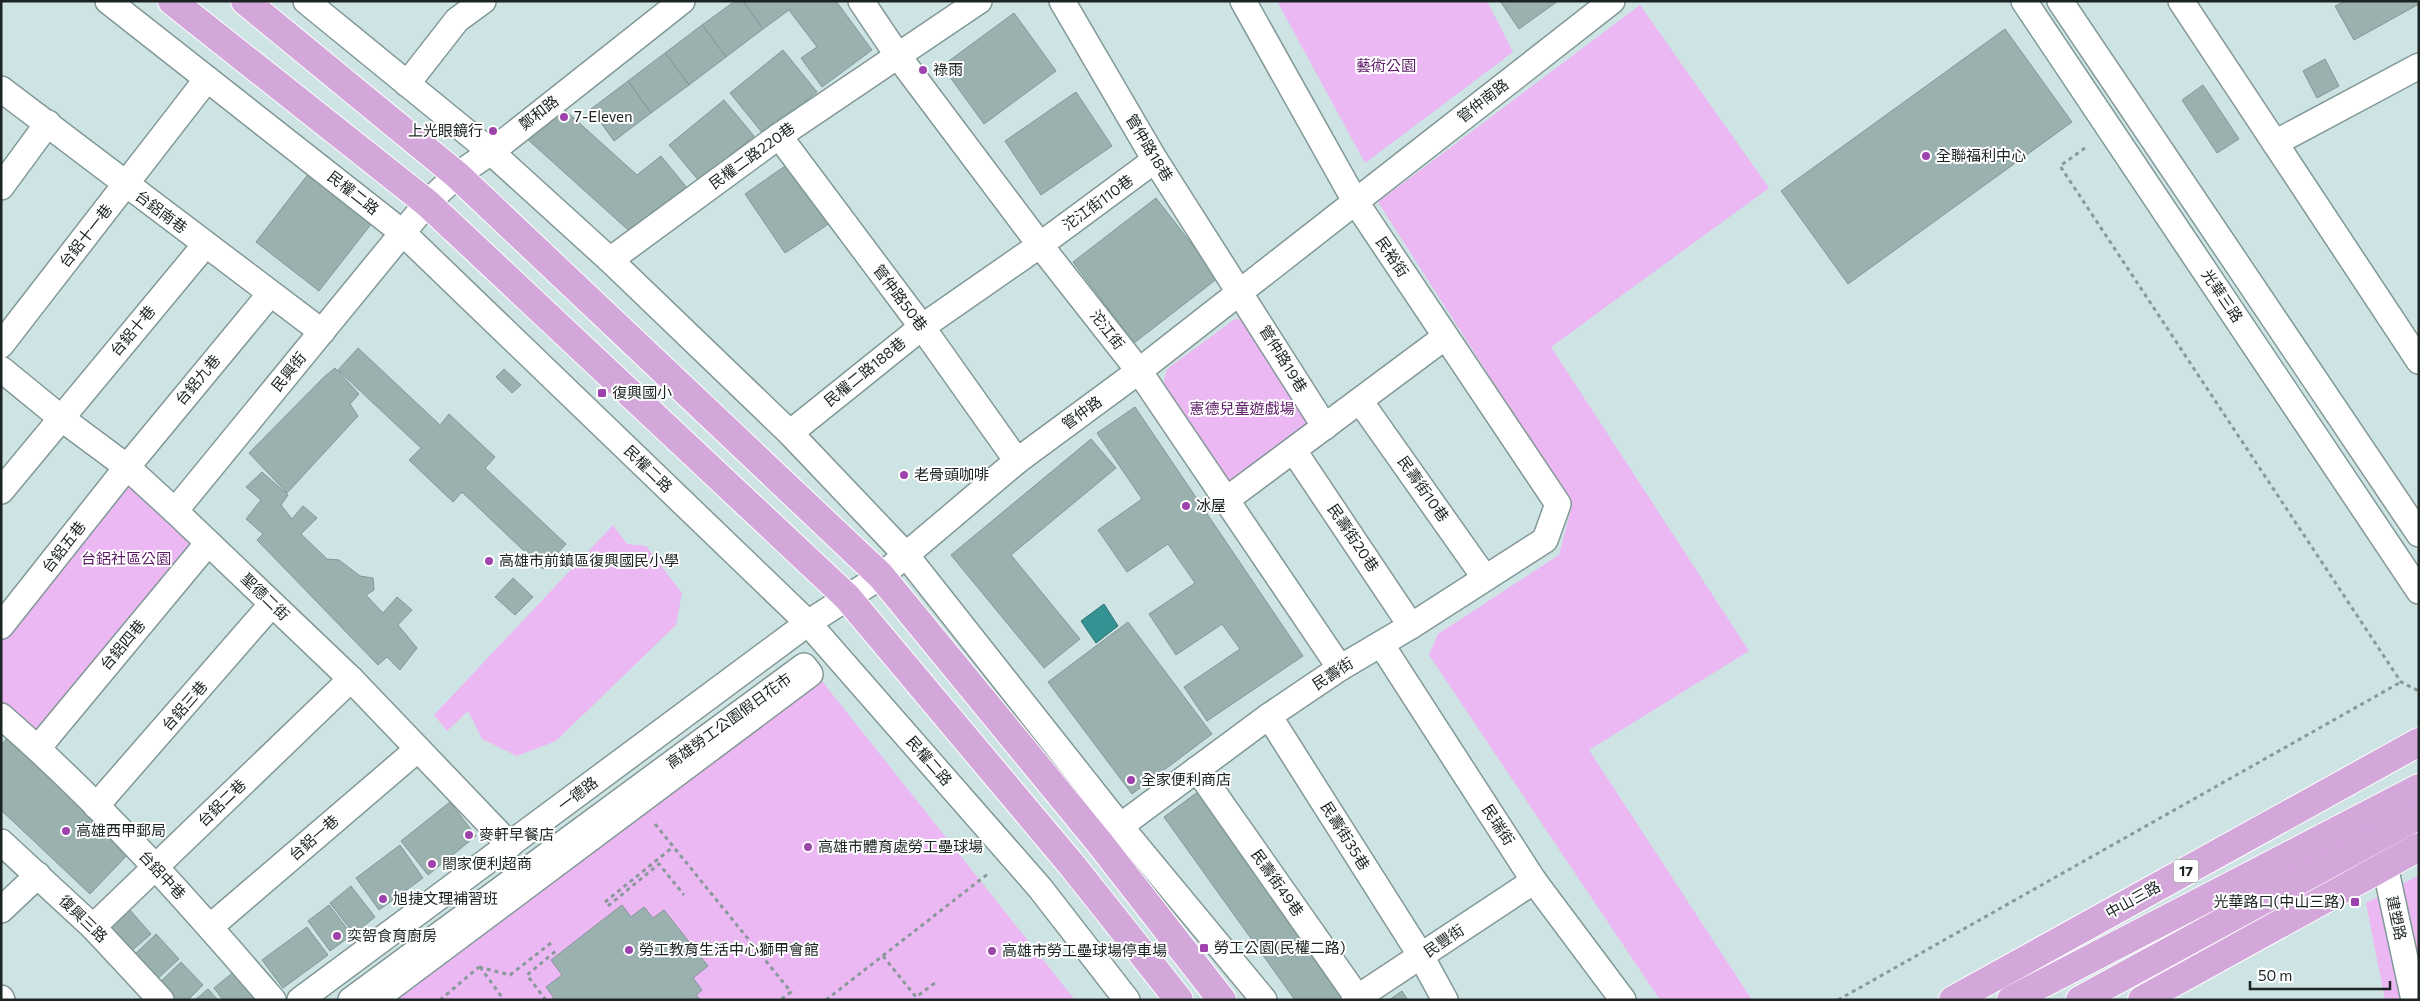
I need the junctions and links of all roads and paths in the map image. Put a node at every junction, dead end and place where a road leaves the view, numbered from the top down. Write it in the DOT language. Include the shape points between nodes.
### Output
graph roads {
  1 [pos="108,1"];
  2 [pos="172,1"];
  3 [pos="245,1"];
  4 [pos="483,1"];
  5 [pos="682,1"];
  6 [pos="862,1"];
  7 [pos="980,1"];
  8 [pos="1062,1"];
  9 [pos="1243,1"];
  10 [pos="1612,1"];
  11 [pos="2024,1"];
  12 [pos="2060,1"];
  13 [pos="2180,1"];
  14 [pos="312,3"];
  15 [pos="898,56"];
  16 [pos="2419,66"];
  17 [pos="207,78"];
  18 [pos="407,84"];
  19 [pos="1,90"];
  20 [pos="48,123"];
  21 [pos="779,136"];
  22 [pos="2275,143"];
  23 [pos="2085,148"];
  24 [pos="491,152"];
  25 [pos="1155,160"];
  26 [pos="457,175"];
  27 [pos="125,185"];
  28 [pos="1,187"];
  29 [pos="1355,201"];
  30 [pos="427,203"];
  31 [pos="403,232"];
  32 [pos="205,245"];
  33 [pos="1040,245"];
  34 [pos="610,260"];
  35 [pos="1240,291"];
  36 [pos="270,294"];
  37 [pos="922,327"];
  38 [pos="322,332"];
  39 [pos="1446,337"];
  40 [pos="1,345"];
  41 [pos="2419,361"];
  42 [pos="1,369"];
  43 [pos="1139,371"];
  44 [pos="1360,401"];
  45 [pos="61,418"];
  46 [pos="1325,427"];
  47 [pos="790,433"];
  48 [pos="1294,451"];
  49 [pos="1017,461"];
  50 [pos="127,467"];
  51 [pos="1,491"];
  52 [pos="1226,500"];
  53 [pos="1558,504"];
  54 [pos="175,511"];
  55 [pos="2419,534"];
  56 [pos="208,542"];
  57 [pos="906,555"];
  58 [pos="881,576"];
  59 [pos="1485,578"];
  60 [pos="2419,591"];
  61 [pos="847,597"];
  62 [pos="272,604"];
  63 [pos="808,623"];
  64 [pos="1,626"];
  65 [pos="1412,626"];
  66 [pos="1381,644"];
  67 [pos="1340,668"];
  68 [pos="351,680"];
  69 [pos="2401,682"];
  70 [pos="2419,691"];
  71 [pos="1,716"];
  72 [pos="1269,716"];
  73 [pos="2419,742"];
  74 [pos="38,748"];
  75 [pos="418,749"];
  76 [pos="1197,769"];
  77 [pos="2419,788"];
  78 [pos="96,806"];
  79 [pos="2419,815"];
  80 [pos="655,824"];
  81 [pos="1120,826"];
  82 [pos="1,842"];
  83 [pos="1099,842"];
  84 [pos="510,845"];
  85 [pos="674,847"];
  86 [pos="2419,847"];
  87 [pos="2384,866"];
  88 [pos="156,868"];
  89 [pos="989,873"];
  90 [pos="38,875"];
  91 [pos="1534,881"];
  92 [pos="684,895"];
  93 [pos="605,902"];
  94 [pos="608,906"];
  95 [pos="1,910"];
  96 [pos="93,927"];
  97 [pos="210,927"];
  98 [pos="551,943"];
  99 [pos="557,950"];
  100 [pos="883,956"];
  101 [pos="1421,956"];
  102 [pos="479,967"];
  103 [pos="935,982"];
  104 [pos="1355,998"];
  105 [pos="779,999"];
  106 [pos="161,1000"];
  107 [pos="273,1000"];
  108 [pos="300,1000"];
  109 [pos="351,1000"];
  110 [pos="374,1000"];
  111 [pos="440,1000"];
  112 [pos="504,1000"];
  113 [pos="544,1000"];
  114 [pos="826,1000"];
  115 [pos="1127,1000"];
  116 [pos="1179,1000"];
  117 [pos="1222,1000"];
  118 [pos="1264,1000"];
  119 [pos="1445,1000"];
  120 [pos="1622,1000"];
  121 [pos="1838,1000"];
  122 [pos="1953,1000"];
  123 [pos="2011,1000"];
  124 [pos="2080,1000"];
  125 [pos="2142,1000"];
  126 [pos="2414,1000"];
  1 -- 17 [label="street, 民權二路"];
  2 -- 30 [label="main road"];
  3 -- 26 [label="main road"];
  4 -- 18 [label="street" via="457,20"];
  5 -- 24 [label="street, 鄭和路"];
  6 -- 15 [label="street, 沱江街"];
  7 -- 15 [label="street, 民權二路220巷"];
  8 -- 25 [label="street, 管仲路18巷"];
  9 -- 29 [label="street, 民裕街"];
  10 -- 29 [label="street, 管仲南路"];
  11 -- 60 [label="street, 光華三路"];
  12 -- 55 [label="street, 光華三路"];
  13 -- 22 [label="street"];
  14 -- 18 [label="street"];
  15 -- 21 [label="street, 民權二路220巷"];
  15 -- 33 [label="street, 沱江街"];
  16 -- 22 [label="street"];
  17 -- 27 [label="street, 台鋁十一巷"];
  17 -- 31 [label="street, 民權二路"];
  18 -- 24 [label="street"];
  19 -- 20 [label="street, 台鋁南巷"];
  20 -- 27 [label="street, 台鋁南巷"];
  20 -- 28 [label="street"];
  21 -- 34 [label="street, 民權二路220巷"];
  21 -- 37 [label="street, 管仲路50巷"];
  22 -- 41 [label="street"];
  23 -- 69 [label="path" via="2060,166"];
  24 -- 26 [label="street, 鄭和路"];
  24 -- 34 [label="street"];
  25 -- 33 [label="street, 沱江街110巷"];
  25 -- 35 [label="street, 管仲路18巷"];
  26 -- 30 [label="street, 鄭和路"];
  26 -- 58 [label="main road"];
  27 -- 32 [label="street, 台鋁南巷"];
  27 -- 40 [label="street, 台鋁十一巷"];
  29 -- 35 [label="street, 管仲路"];
  29 -- 39 [label="street, 民裕街"];
  30 -- 31 [label="street, 鄭和路"];
  30 -- 61 [label="main road"];
  31 -- 38 [label="street, 民興街"];
  31 -- 63 [label="street, 民權二路"];
  32 -- 36 [label="street, 台鋁南巷"];
  32 -- 45 [label="street, 台鋁十巷"];
  33 -- 37 [label="street, 民權二路188巷"];
  33 -- 43 [label="street, 沱江街"];
  34 -- 47 [label="street"];
  35 -- 43 [label="street, 管仲路"];
  35 -- 46 [label="street, 管仲路19巷"];
  36 -- 38 [label="street, 台鋁南巷"];
  36 -- 50 [label="street, 台鋁九巷"];
  37 -- 47 [label="street, 民權二路188巷"];
  37 -- 49 [label="street, 管仲路50巷"];
  38 -- 54 [label="street, 民興街"];
  39 -- 44 [label="street"];
  39 -- 53 [label="street, 民裕街"];
  42 -- 45 [label="street, 聖德二街"];
  43 -- 49 [label="street, 管仲路"];
  43 -- 52 [label="street, 沱江街"];
  44 -- 46 [label="street"];
  44 -- 59 [label="street, 民壽街10巷"];
  45 -- 50 [label="street, 聖德二街"];
  45 -- 51 [label="street, 台鋁十巷"];
  46 -- 48 [label="street"];
  47 -- 57 [label="street"];
  48 -- 52 [label="street"];
  48 -- 65 [label="street, 民壽街20巷"];
  49 -- 57 [label="street, 管仲路"];
  50 -- 54 [label="street, 聖德二街"];
  50 -- 64 [label="street, 台鋁五巷"];
  52 -- 67 [label="street, 沱江街"];
  53 -- 59 [label="street, 民壽街" via="1545,540"];
  54 -- 56 [label="street, 聖德二街"];
  56 -- 62 [label="street, 聖德二街"];
  56 -- 74 [label="street, 台鋁四巷"];
  57 -- 58 [label="street, 管仲路"];
  57 -- 81 [label="street"];
  58 -- 61 [label="street, 管仲路"];
  58 -- 83 [label="main road"];
  59 -- 65 [label="street, 民壽街"];
  61 -- 63 [label="street, 管仲路"];
  61 -- 116 [label="main road" via="1071,864"];
  62 -- 68 [label="street, 聖德二街"];
  62 -- 78 [label="street, 台鋁三巷"];
  63 -- 84 [label="street, 一德路"];
  63 -- 115 [label="street, 民權二路" via="1040,888"];
  65 -- 66 [label="street, 民壽街"];
  66 -- 67 [label="street, 民壽街"];
  66 -- 91 [label="street, 民瑞街"];
  67 -- 72 [label="street, 民壽街"];
  68 -- 75 [label="street, 聖德二街"];
  68 -- 88 [label="street, 台鋁二巷"];
  69 -- 70 [label="path"];
  69 -- 121 [label="path"];
  71 -- 74 [label="street, 台鋁中巷"];
  72 -- 76 [label="street, 民壽街"];
  72 -- 101 [label="street, 民壽街35巷"];
  73 -- 122 [label="main road, 中山三路 / 17"];
  74 -- 78 [label="street, 台鋁中巷"];
  75 -- 84 [label="street, 聖德二街"];
  75 -- 97 [label="street, 台鋁一巷"];
  76 -- 81 [label="street, 民壽街"];
  76 -- 104 [label="street, 民壽街49巷"];
  77 -- 123 [label="main road, 17"];
  78 -- 88 [label="street, 台鋁中巷"];
  79 -- 124 [label="main road"];
  80 -- 85 [label="path"];
  81 -- 83 [label="street, 民壽街"];
  81 -- 118 [label="street"];
  82 -- 90 [label="street, 復興三路"];
  83 -- 117 [label="main road"];
  84 -- 108 [label="street, 一德路"];
  85 -- 93 [label="path"];
  85 -- 105 [label="path" via="791,992"];
  86 -- 87 [label="main road"];
  87 -- 125 [label="main road"];
  87 -- 126 [label="street, 建塑路"];
  88 -- 96 [label="street, 台鋁二巷"];
  88 -- 97 [label="street, 台鋁中巷"];
  89 -- 100 [label="path"];
  90 -- 95 [label="street"];
  90 -- 96 [label="street, 復興三路"];
  91 -- 101 [label="street, 民豐街"];
  91 -- 120 [label="street, 民瑞街"];
  92 -- 94 [label="path" via="659,864"];
  96 -- 106 [label="street, 復興三路"];
  97 -- 107 [label="street, 台鋁中巷"];
  98 -- 102 [label="path" via="510,975"];
  99 -- 113 [label="path" via="528,975"];
  100 -- 103 [label="path" via="916,997"];
  100 -- 114 [label="path"];
  101 -- 104 [label="street, 民豐街"];
  101 -- 119 [label="street, 民壽街35巷"];
  102 -- 111 [label="path"];
  102 -- 112 [label="path"];
  109 -- 110 [label="street, 高雄勞工公園假日花市" via="804,666 810,674"];
}
